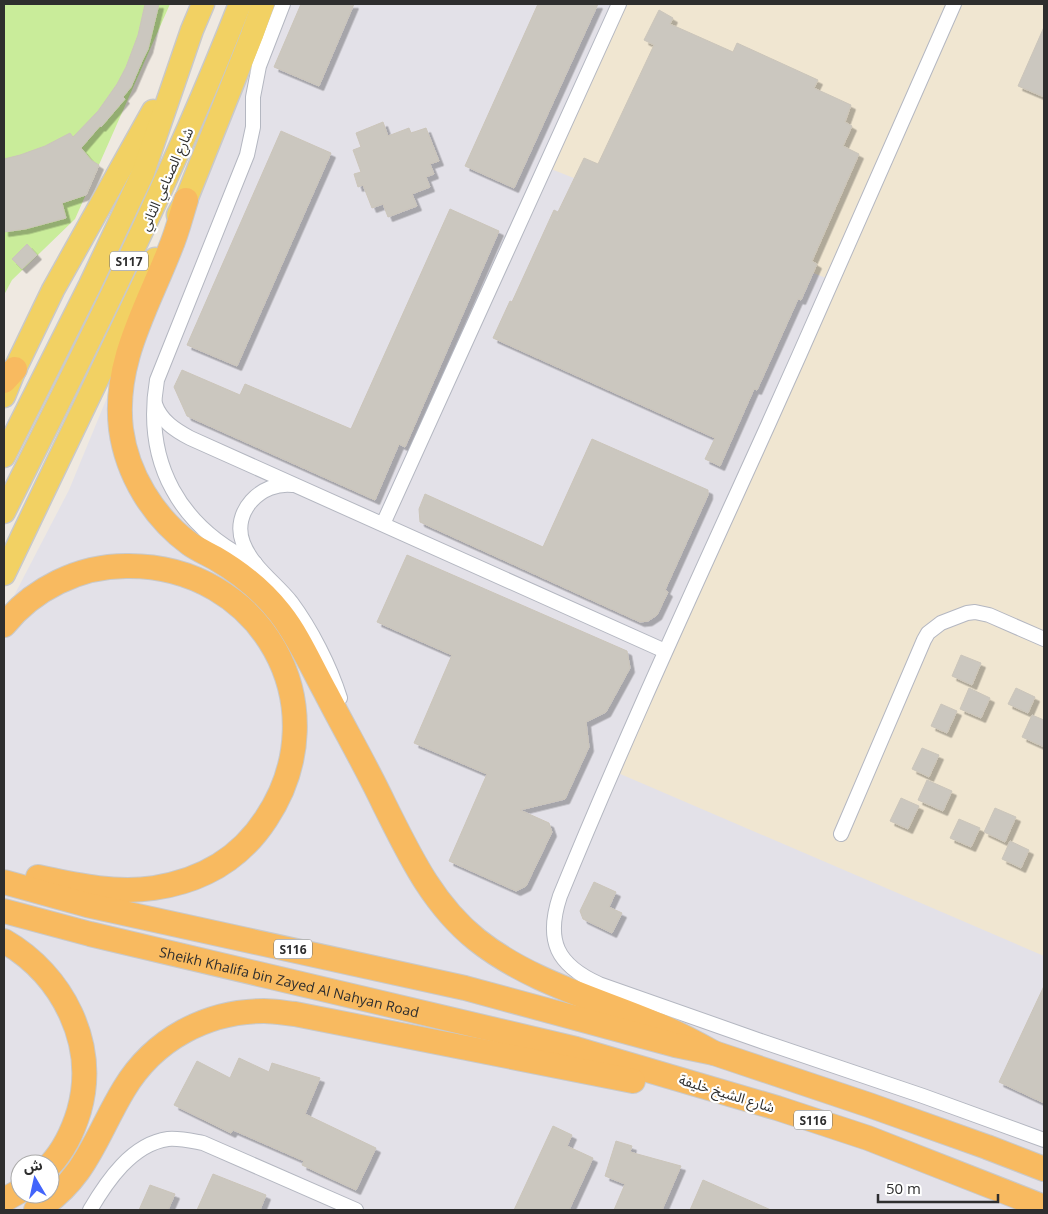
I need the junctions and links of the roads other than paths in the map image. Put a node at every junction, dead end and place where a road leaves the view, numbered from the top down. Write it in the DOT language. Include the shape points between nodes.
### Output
graph roads {
  1 [pos="203,4"];
  2 [pos="240,4"];
  3 [pos="263,4"];
  4 [pos="282,4"];
  5 [pos="619,4"];
  6 [pos="954,4"];
  7 [pos="192,30"];
  8 [pos="186,200"];
  9 [pos="9,375"];
  10 [pos="4,396"];
  11 [pos="153,401"];
  12 [pos="4,456"];
  13 [pos="303,488"];
  14 [pos="4,512"];
  15 [pos="383,524"];
  16 [pos="255,563"];
  17 [pos="4,574"];
  18 [pos="4,625"];
  19 [pos="1043,636"];
  20 [pos="665,651"];
  21 [pos="348,733"];
  22 [pos="841,834"];
  23 [pos="4,871"];
  24 [pos="4,882"];
  25 [pos="4,911"];
  26 [pos="4,941"];
  27 [pos="576,1049"];
  28 [pos="714,1054"];
  29 [pos="690,1082"];
  30 [pos="1044,1140"];
  31 [pos="58,1154"];
  32 [pos="1044,1169"];
  33 [pos="1044,1207"];
  34 [pos="36,1210"];
  35 [pos="90,1210"];
  36 [pos="356,1210"];
  1 -- 7 [label="main road, شارع الصناعي الثاني / S117"];
  2 -- 14 [label="main road, شارع الصناعي الثاني / S117" via="165,183"];
  3 -- 8 [label="main road"];
  4 -- 11 [label="street" via="259,66 247,155 157,380"];
  5 -- 15 [label="street"];
  6 -- 20 [label="street"];
  7 -- 9 [label="main road" via="167,86"];
  7 -- 12 [label="main road, شارع الصناعي الثاني / S117" via="143,173"];
  8 -- 17 [label="main road"];
  8 -- 21 [label="highway" via="172,245 124,364 119,409 126,454 145,496 174,531 240,574 280,613 296,636"];
  9 -- 10 [label="main road"];
  11 -- 13 [label="street" via="158,413 178,432"];
  11 -- 16 [label="street" via="156,447 173,490 186,510 218,542"];
  13 -- 15 [label="street"];
  13 -- 16 [label="street" via="278,485 261,492 247,506 240,530 242,542"];
  15 -- 20 [label="street"];
  16 -- 21 [label="street" via="291,602 309,631 337,690"];
  18 -- 23 [label="highway" via="29,600 70,576 118,566 145,565 173,570 224,593 262,628 286,675 295,725 294,753 275,806 240,851 216,869 179,883 129,890 104,889"];
  19 -- 22 [label="street" via="975,612 941,623 928,633"];
  20 -- 30 [label="street" via="598,803 554,914 558,950 568,966 600,984"];
  21 -- 28 [label="highway" via="432,894 477,940 532,974 657,1024"];
  24 -- 28 [label="highway, S116" via="86,905 465,988"];
  25 -- 27 [label="highway, Sheikh Khalifa bin Zayed Al Nahyan Road / S116"];
  26 -- 31 [label="highway" via="26,956 53,984 70,1010 82,1047 84,1082 80,1105 76,1122"];
  27 -- 29 [label="highway, شارع الشيخ خليفة / S116"];
  28 -- 32 [label="highway, S116" via="868,1105"];
  29 -- 33 [label="highway, شارع الشيخ خليفة / S116" via="868,1138"];
  29 -- 34 [label="highway" via="656,1085 295,1014 266,1011 221,1016 178,1034 156,1050 124,1089 98,1141 74,1178 58,1195"];
  35 -- 36 [label="street" via="120,1168 136,1153 168,1139 203,1143"];
}
